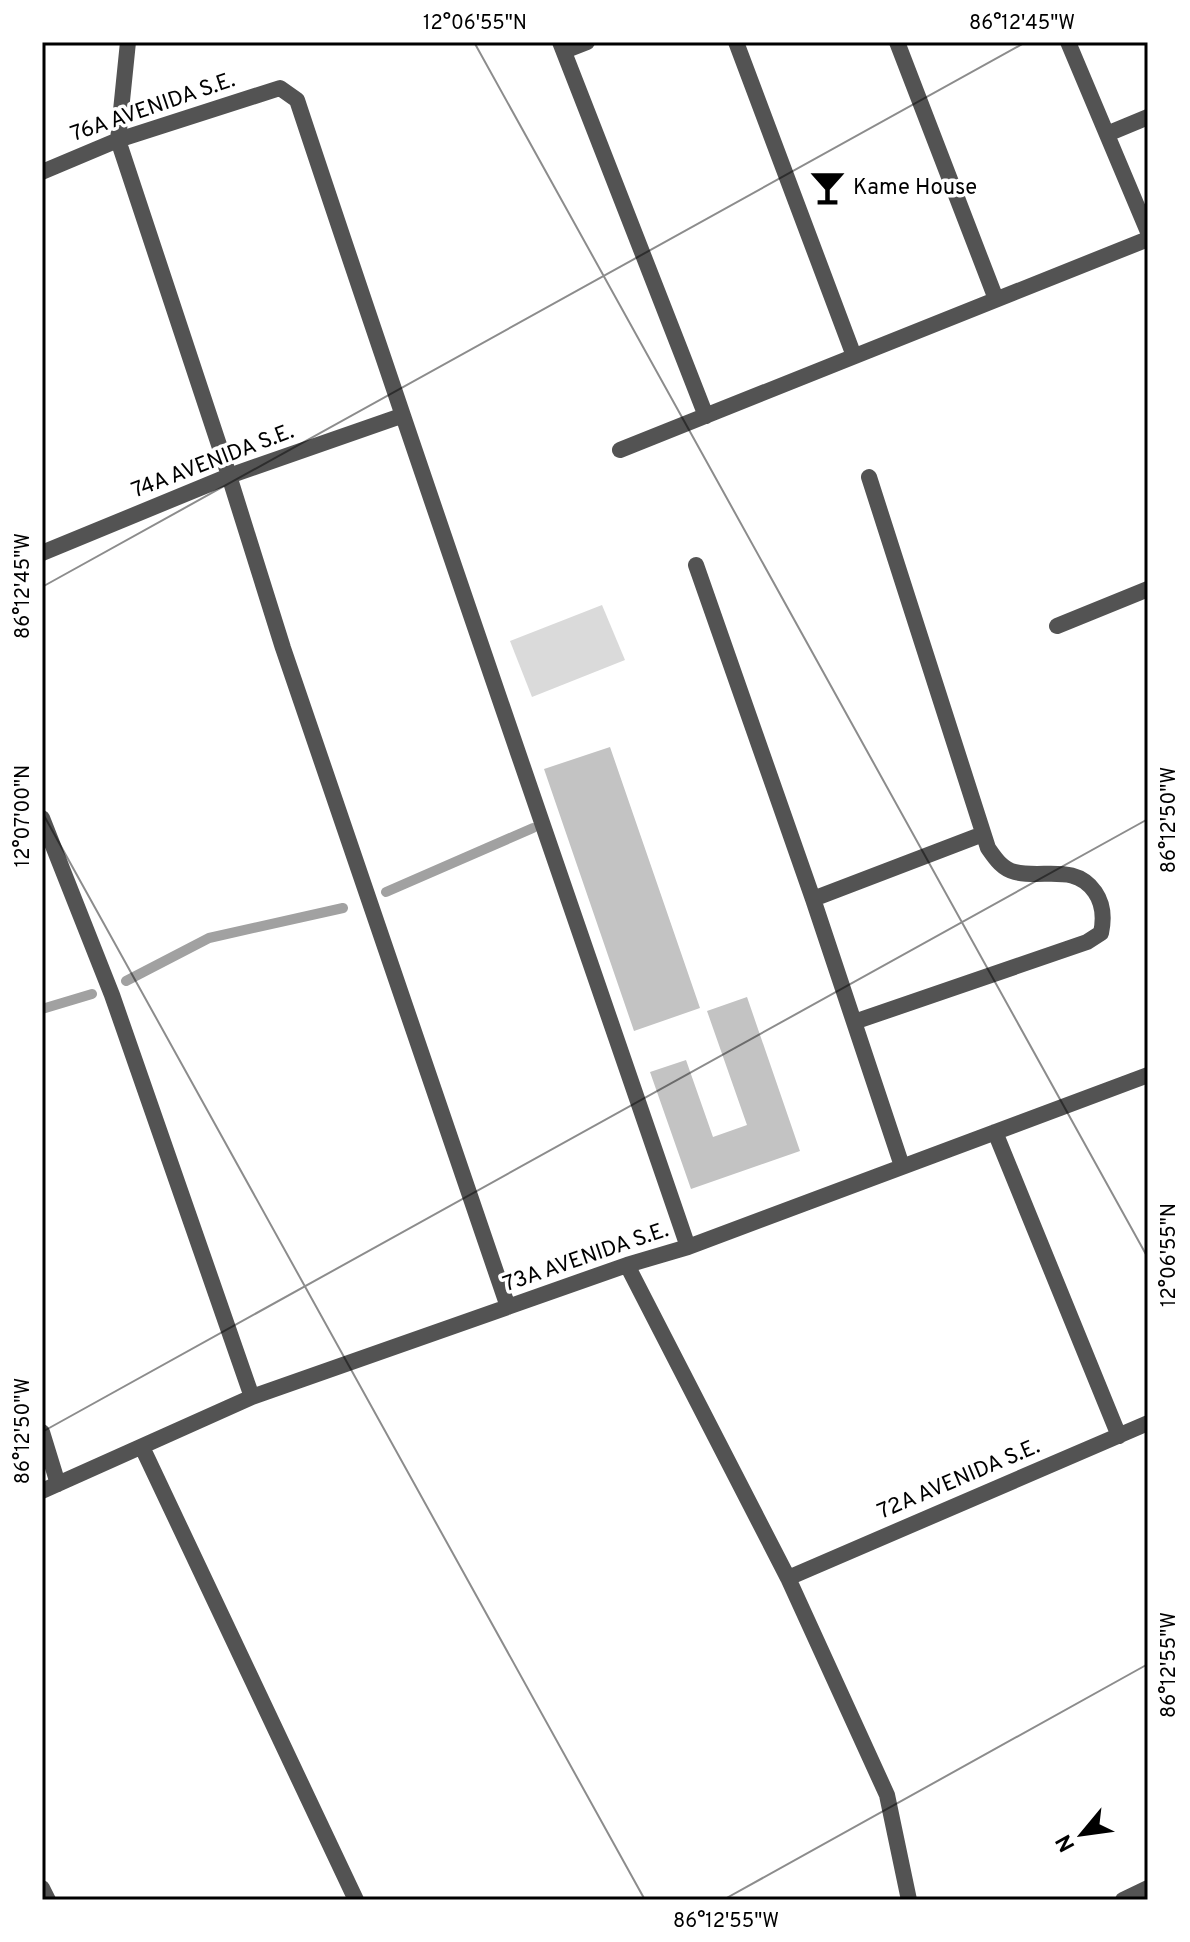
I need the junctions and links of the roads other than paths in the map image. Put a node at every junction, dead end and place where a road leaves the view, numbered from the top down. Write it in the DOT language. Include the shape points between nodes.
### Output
graph roads {
  1 [pos="128,42"];
  2 [pos="587,42"];
  3 [pos="736,42"];
  4 [pos="897,42"];
  5 [pos="1068,42"];
  6 [pos="562,46"];
  7 [pos="1148,117"];
  8 [pos="1107,134"];
  9 [pos="118,140"];
  10 [pos="42,172"];
  11 [pos="1148,232"];
  12 [pos="1148,239"];
  13 [pos="996,299"];
  14 [pos="854,356"];
  15 [pos="401,416"];
  16 [pos="706,416"];
  17 [pos="620,450"];
  18 [pos="229,476"];
  19 [pos="869,477"];
  20 [pos="42,553"];
  21 [pos="696,565"];
  22 [pos="1148,589"];
  23 [pos="1057,626"];
  24 [pos="42,818"];
  25 [pos="983,834"];
  26 [pos="45,839"];
  27 [pos="813,899"];
  28 [pos="854,1022"];
  29 [pos="1148,1075"];
  30 [pos="995,1132"];
  31 [pos="902,1166"];
  32 [pos="688,1247"];
  33 [pos="627,1265"];
  34 [pos="508,1307"];
  35 [pos="252,1397"];
  36 [pos="1148,1423"];
  37 [pos="42,1432"];
  38 [pos="1119,1436"];
  39 [pos="142,1447"];
  40 [pos="58,1484"];
  41 [pos="42,1491"];
  42 [pos="788,1578"];
  43 [pos="42,1888"];
  44 [pos="1148,1888"];
  45 [pos="48,1900"];
  46 [pos="356,1900"];
  47 [pos="909,1900"];
  48 [pos="1123,1900"];
  1 -- 9 [label="street"];
  2 -- 6 [label="street"];
  3 -- 14 [label="street"];
  4 -- 13 [label="street"];
  5 -- 8 [label="street"];
  6 -- 16 [label="street"];
  7 -- 8 [label="street"];
  8 -- 11 [label="street"];
  9 -- 10 [label="street, 76A AVENIDA S.E."];
  9 -- 15 [label="street, 76A AVENIDA S.E." via="280,88 297,100"];
  9 -- 18 [label="street"];
  12 -- 13 [label="street"];
  13 -- 14 [label="street"];
  14 -- 16 [label="street"];
  15 -- 18 [label="street, 74A AVENIDA S.E."];
  15 -- 32 [label="street"];
  16 -- 17 [label="street"];
  18 -- 20 [label="street, 74A AVENIDA S.E."];
  18 -- 34 [label="street"];
  19 -- 25 [label="street"];
  21 -- 27 [label="street"];
  22 -- 23 [label="street"];
  24 -- 26 [label="street"];
  25 -- 27 [label="street"];
  25 -- 28 [label="street" via="1001,866 1087,881 1104,917 1101,933"];
  26 -- 35 [label="street" via="112,995"];
  27 -- 28 [label="street"];
  28 -- 31 [label="street"];
  29 -- 30 [label="street, 73A AVENIDA S.E."];
  30 -- 31 [label="street, 73A AVENIDA S.E."];
  30 -- 38 [label="street"];
  31 -- 32 [label="street, 73A AVENIDA S.E."];
  32 -- 33 [label="street, 73A AVENIDA S.E."];
  33 -- 34 [label="street, 73A AVENIDA S.E."];
  33 -- 42 [label="street"];
  34 -- 35 [label="street, 73A AVENIDA S.E."];
  35 -- 39 [label="street, 73A AVENIDA S.E."];
  36 -- 38 [label="street, 72A AVENIDA S.E."];
  37 -- 40 [label="street"];
  38 -- 42 [label="street, 72A AVENIDA S.E."];
  39 -- 40 [label="street, 73A AVENIDA S.E."];
  39 -- 46 [label="street"];
  40 -- 41 [label="street, 73A AVENIDA S.E."];
  42 -- 47 [label="street" via="887,1795"];
  43 -- 45 [label="street"];
  44 -- 48 [label="street"];
}
